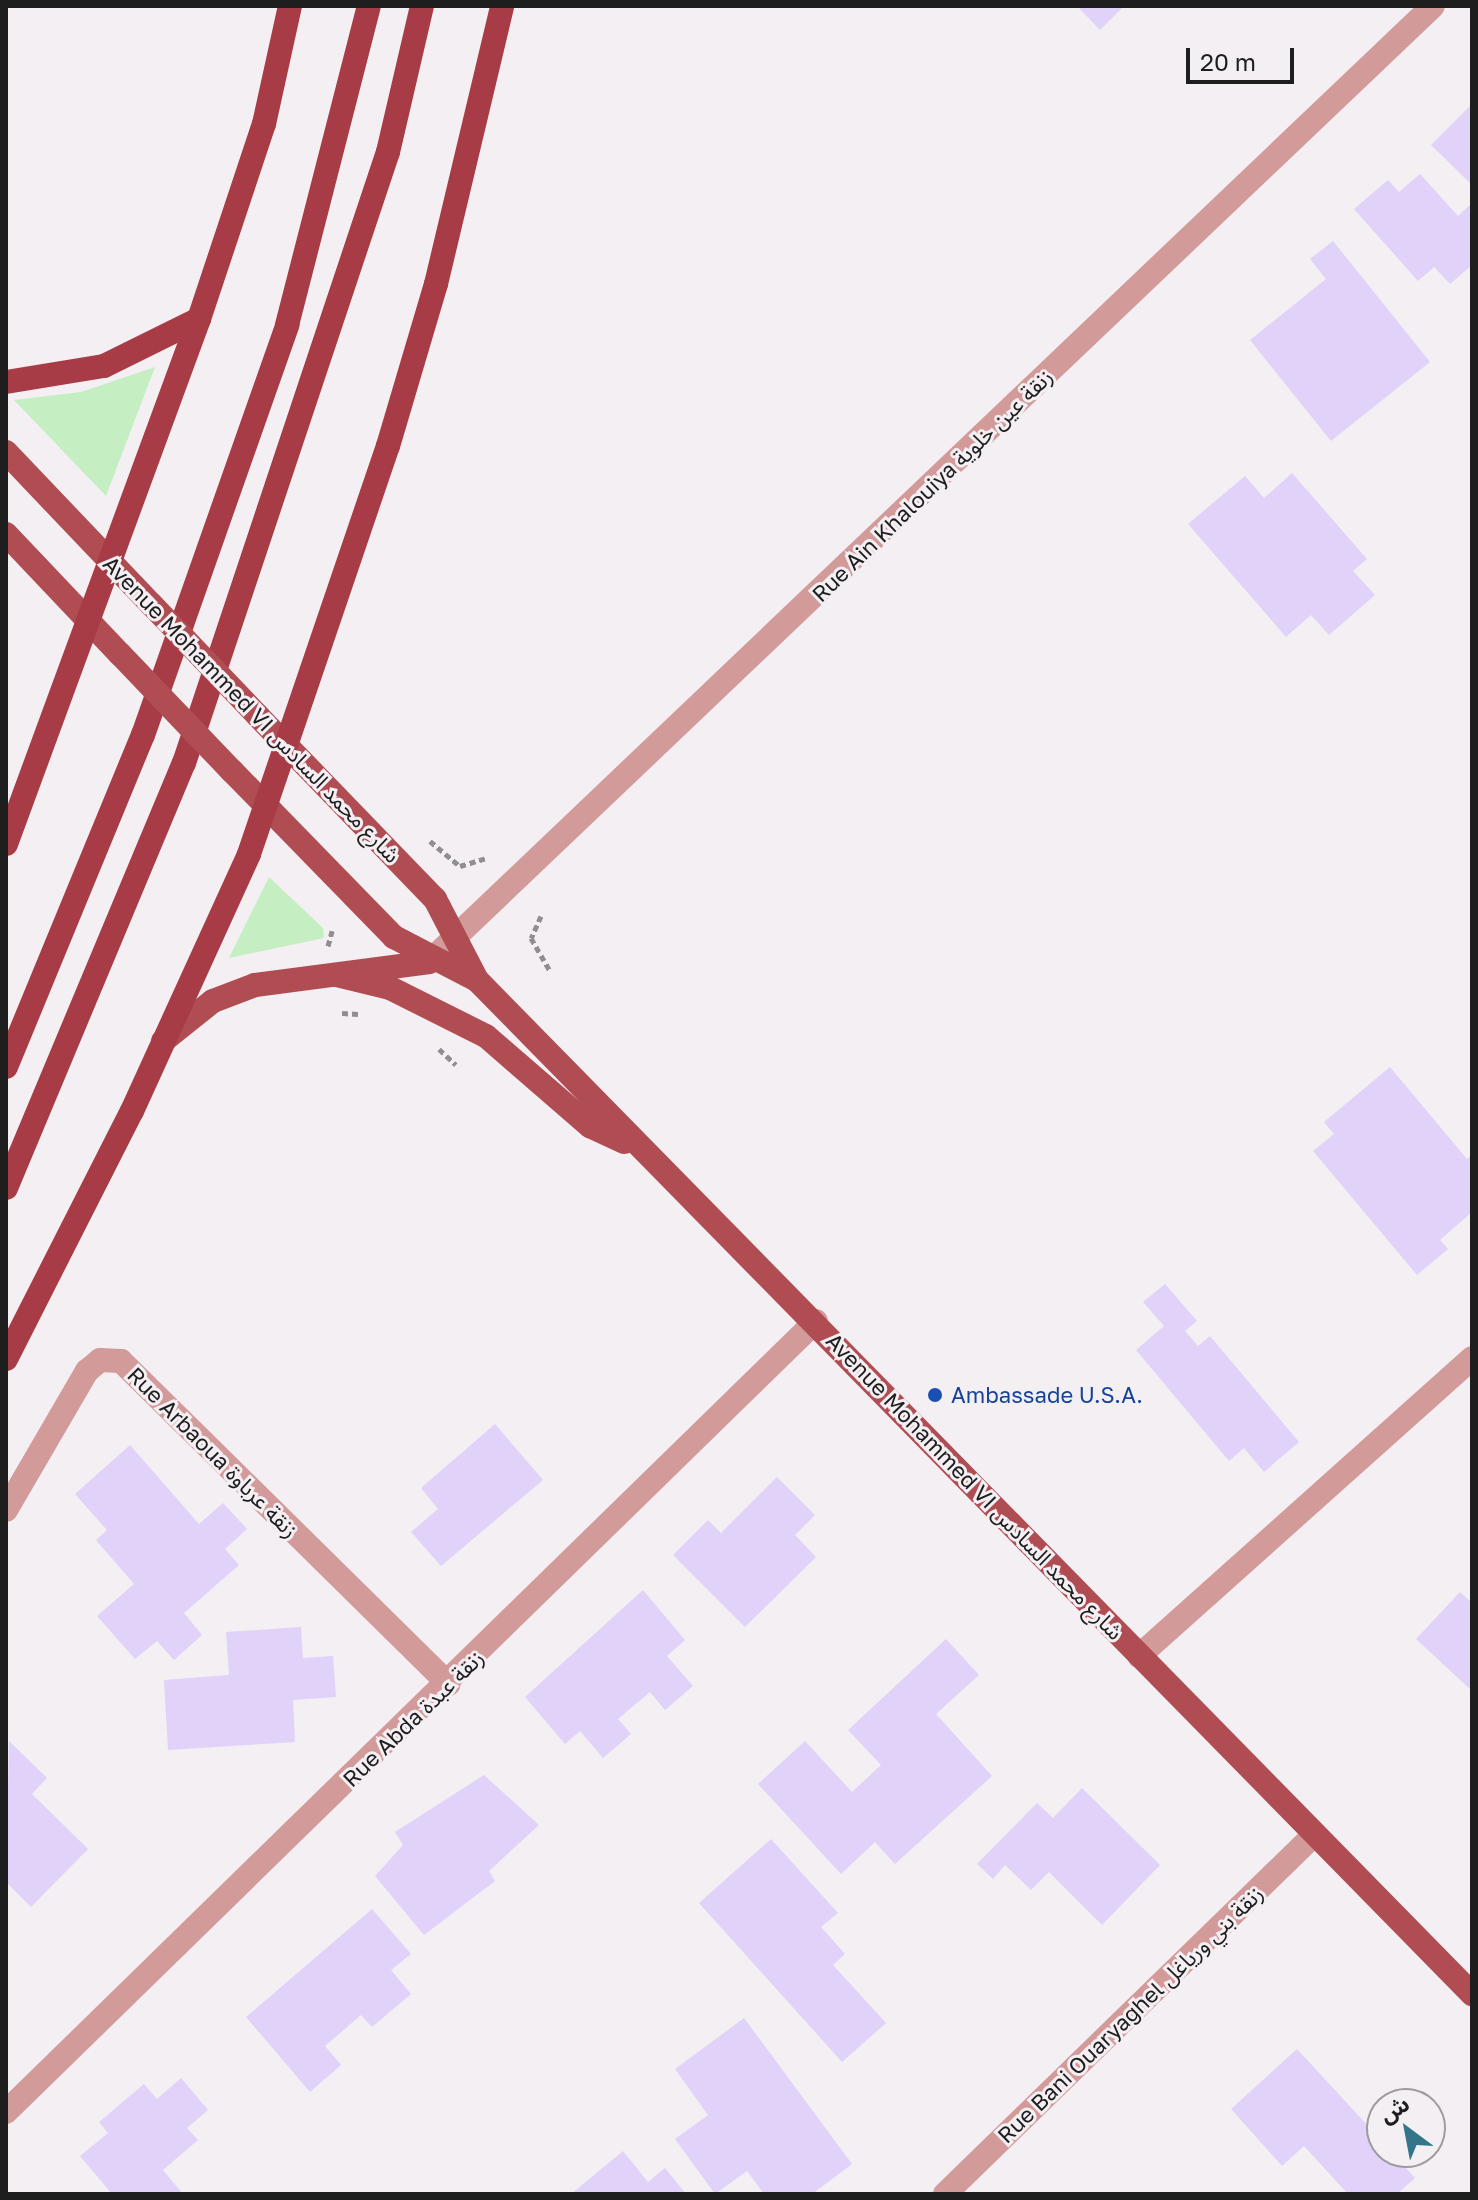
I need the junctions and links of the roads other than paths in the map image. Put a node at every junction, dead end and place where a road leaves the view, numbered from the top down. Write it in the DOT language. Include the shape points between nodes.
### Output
graph roads {
  1 [pos="290,6"];
  2 [pos="369,6"];
  3 [pos="422,6"];
  4 [pos="502,6"];
  5 [pos="1433,6"];
  6 [pos="199,319"];
  7 [pos="6,382"];
  8 [pos="6,452"];
  9 [pos="6,534"];
  10 [pos="113,564"];
  11 [pos="90,623"];
  12 [pos="288,747"];
  13 [pos="266,807"];
  14 [pos="6,844"];
  15 [pos="458,935"];
  16 [pos="429,962"];
  17 [pos="337,975"];
  18 [pos="477,980"];
  19 [pos="162,1042"];
  20 [pos="6,1067"];
  21 [pos="634,1144"];
  22 [pos="6,1188"];
  23 [pos="816,1321"];
  24 [pos="1472,1358"];
  25 [pos="6,1359"];
  26 [pos="6,1510"];
  27 [pos="1139,1656"];
  28 [pos="448,1684"];
  29 [pos="1315,1834"];
  30 [pos="1472,1994"];
  31 [pos="6,2112"];
  32 [pos="945,2194"];
  1 -- 6 [label="highway" via="264,124"];
  2 -- 20 [label="highway" via="287,325 143,735"];
  3 -- 22 [label="highway" via="388,152 184,763"];
  4 -- 12 [label="highway" via="432,299"];
  5 -- 15 [label="street, Rue Ain Khalouiya زنقة عين خلوية"];
  6 -- 7 [label="highway" via="104,366"];
  6 -- 10 [label="highway"];
  8 -- 10 [label="main road, Avenue Mohammed VI شارع محمد السادس"];
  9 -- 11 [label="main road, Avenue Mohammed VI شارع محمد السادس"];
  10 -- 11 [label="highway"];
  10 -- 12 [label="main road, Avenue Mohammed VI شارع محمد السادس, bridge"];
  11 -- 13 [label="main road, Avenue Mohammed VI شارع محمد السادس, bridge"];
  11 -- 14 [label="highway"];
  12 -- 13 [label="highway"];
  12 -- 15 [label="main road, Avenue Mohammed VI شارع محمد السادس" via="420,883"];
  13 -- 16 [label="main road, Avenue Mohammed VI شارع محمد السادس" via="377,923"];
  13 -- 19 [label="highway"];
  15 -- 16 [label="street, Rue Ain Khalouiya زنقة عين خلوية"];
  15 -- 18 [label="main road, Avenue Mohammed VI شارع محمد السادس"];
  16 -- 17 [label="main road"];
  16 -- 18 [label="main road, Avenue Mohammed VI شارع محمد السادس"];
  17 -- 19 [label="main road" via="233,992"];
  17 -- 21 [label="main road" via="390,988 462,1022 590,1126"];
  18 -- 21 [label="main road, Avenue Mohammed VI شارع محمد السادس"];
  19 -- 25 [label="highway"];
  21 -- 23 [label="main road, Avenue Mohammed VI شارع محمد السادس"];
  23 -- 27 [label="main road, Avenue Mohammed VI شارع محمد السادس"];
  23 -- 28 [label="street, Rue Abda زنقة عبدة"];
  24 -- 27 [label="street"];
  26 -- 28 [label="street, Rue Arbaoua زنقة عرباوة" via="87,1371 100,1360 121,1361"];
  27 -- 29 [label="main road, Avenue Mohammed VI شارع محمد السادس"];
  28 -- 31 [label="street, Rue Abda زنقة عبدة"];
  29 -- 30 [label="main road, Avenue Mohammed VI شارع محمد السادس"];
  29 -- 32 [label="street, Rue Bani Ouaryaghel زنقة بني ورياغل"];
}
